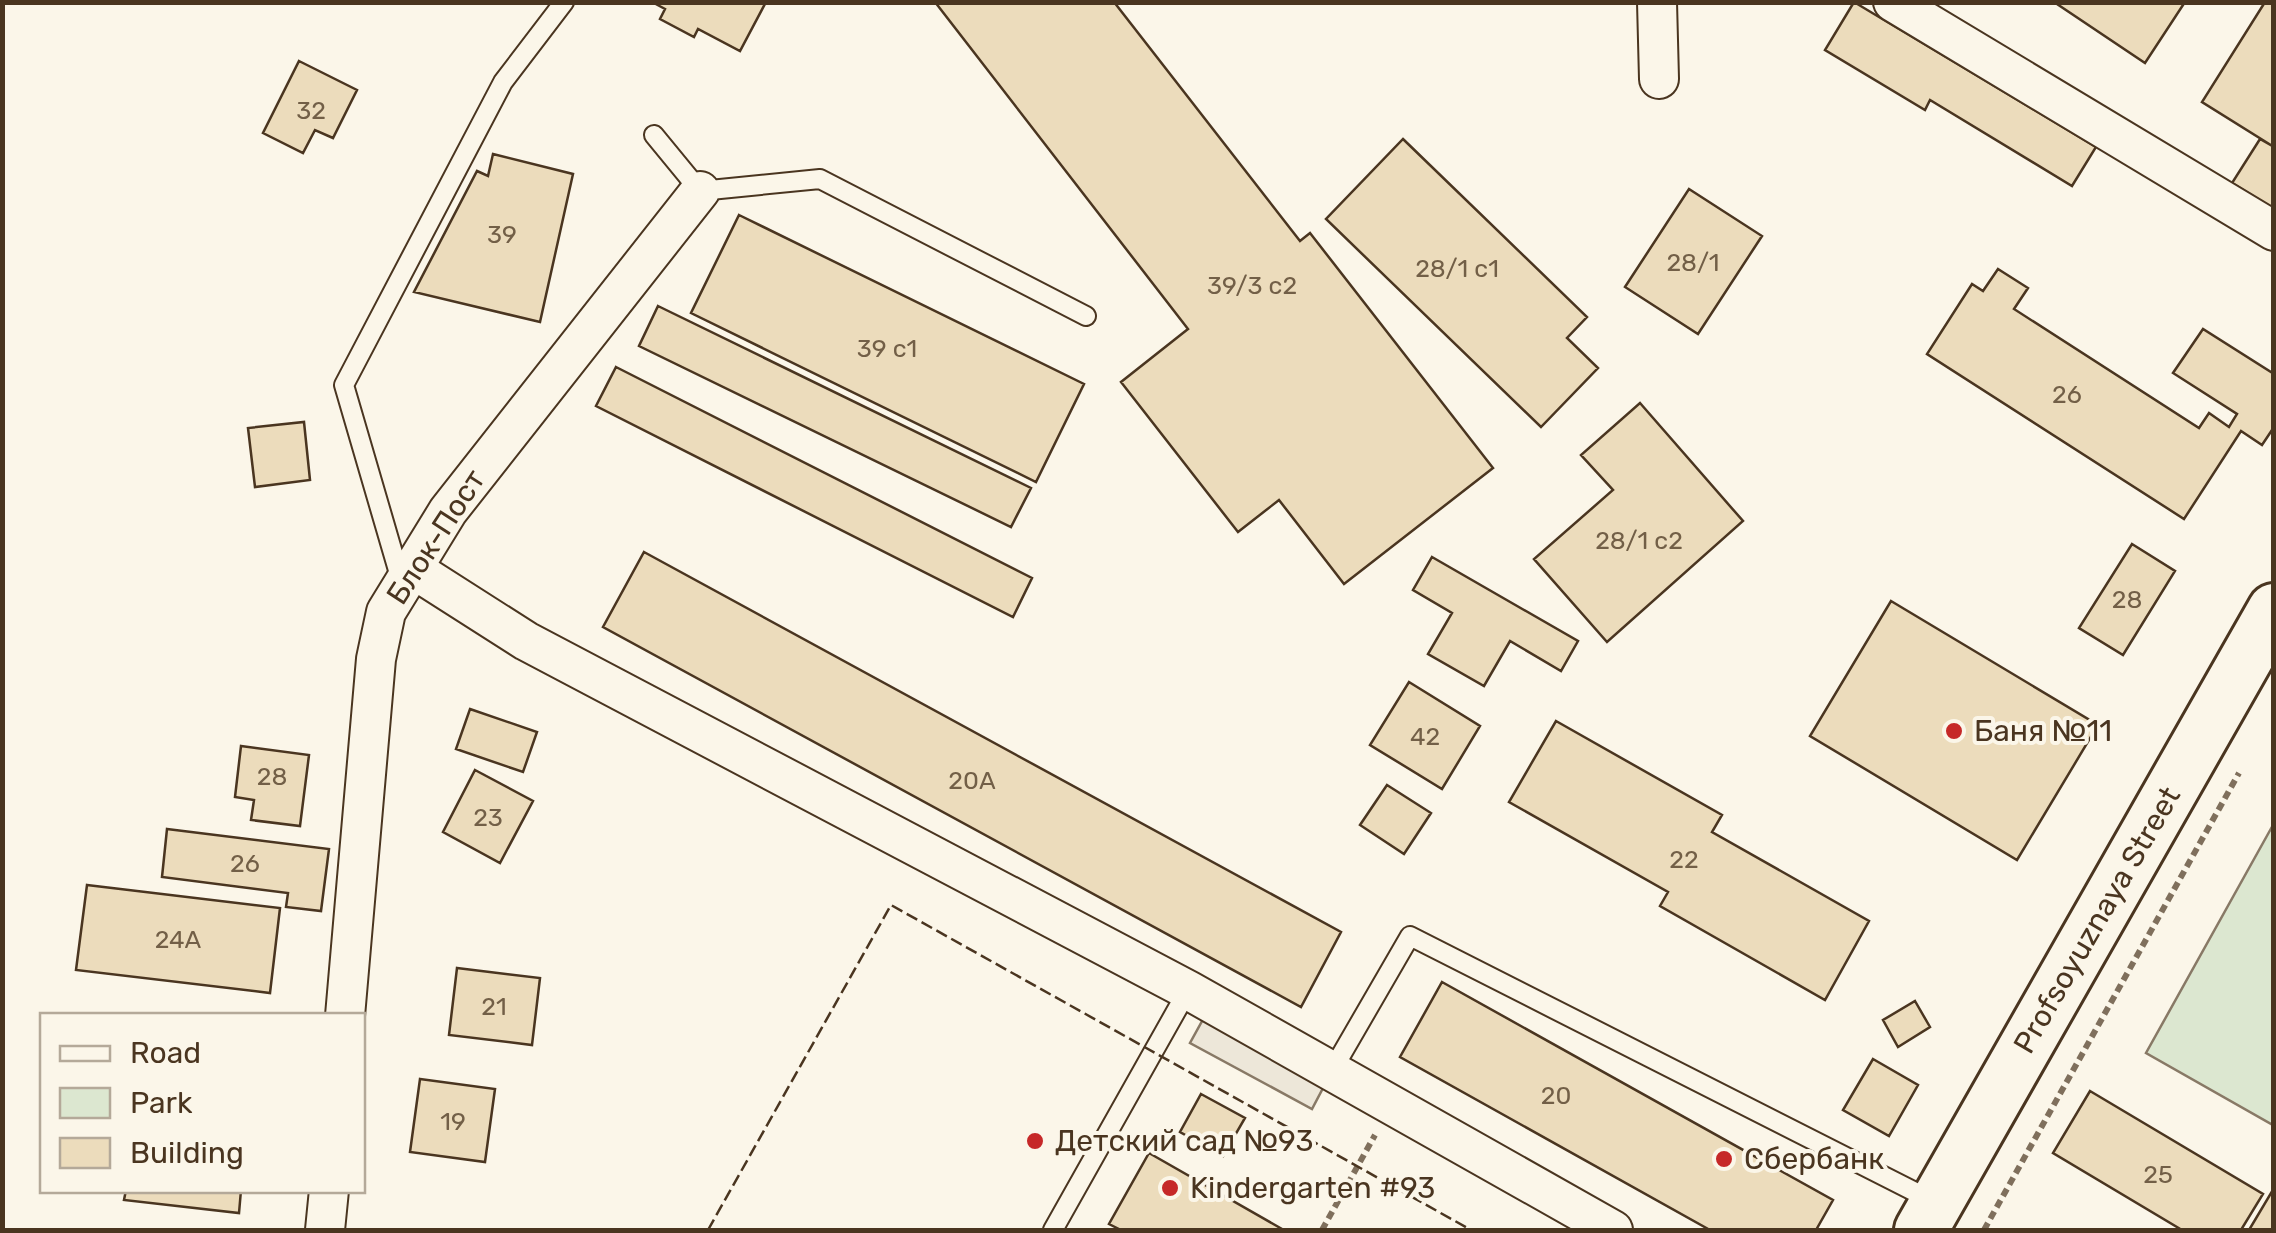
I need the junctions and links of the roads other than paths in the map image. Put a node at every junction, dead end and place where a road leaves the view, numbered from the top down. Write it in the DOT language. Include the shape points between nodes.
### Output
graph roads {
  1 [pos="564,2"];
  2 [pos="1657,2"];
  3 [pos="1893,2"];
  4 [pos="1659,80"];
  5 [pos="654,136"];
  6 [pos="700,191"];
  7 [pos="2274,231"];
  8 [pos="1086,316"];
  9 [pos="406,575"];
  10 [pos="2274,610"];
  11 [pos="1188,990"];
  12 [pos="345,1013"];
  13 [pos="1334,1069"];
  14 [pos="329,1193"];
  15 [pos="1929,1216"];
  16 [pos="326,1230"];
  17 [pos="1053,1230"];
  18 [pos="1613,1230"];
  1 -- 9 [label="lane" via="504,82 344,385"];
  2 -- 4 [label="street"];
  3 -- 7 [label="street"];
  5 -- 6 [label="lane"];
  6 -- 8 [label="lane" via="820,179"];
  6 -- 9 [label="street, Блок-Пост" via="494,450"];
  9 -- 11 [label="street"];
  9 -- 12 [label="street, Блок-Пост" via="386,612 376,658"];
  10 -- 15 [label="main road, Profsoyuznaya Street"];
  11 -- 13 [label="street"];
  11 -- 17 [label="lane"];
  13 -- 15 [label="lane" via="1410,936"];
  13 -- 18 [label="street"];
  14 -- 16 [label="street"];
}
